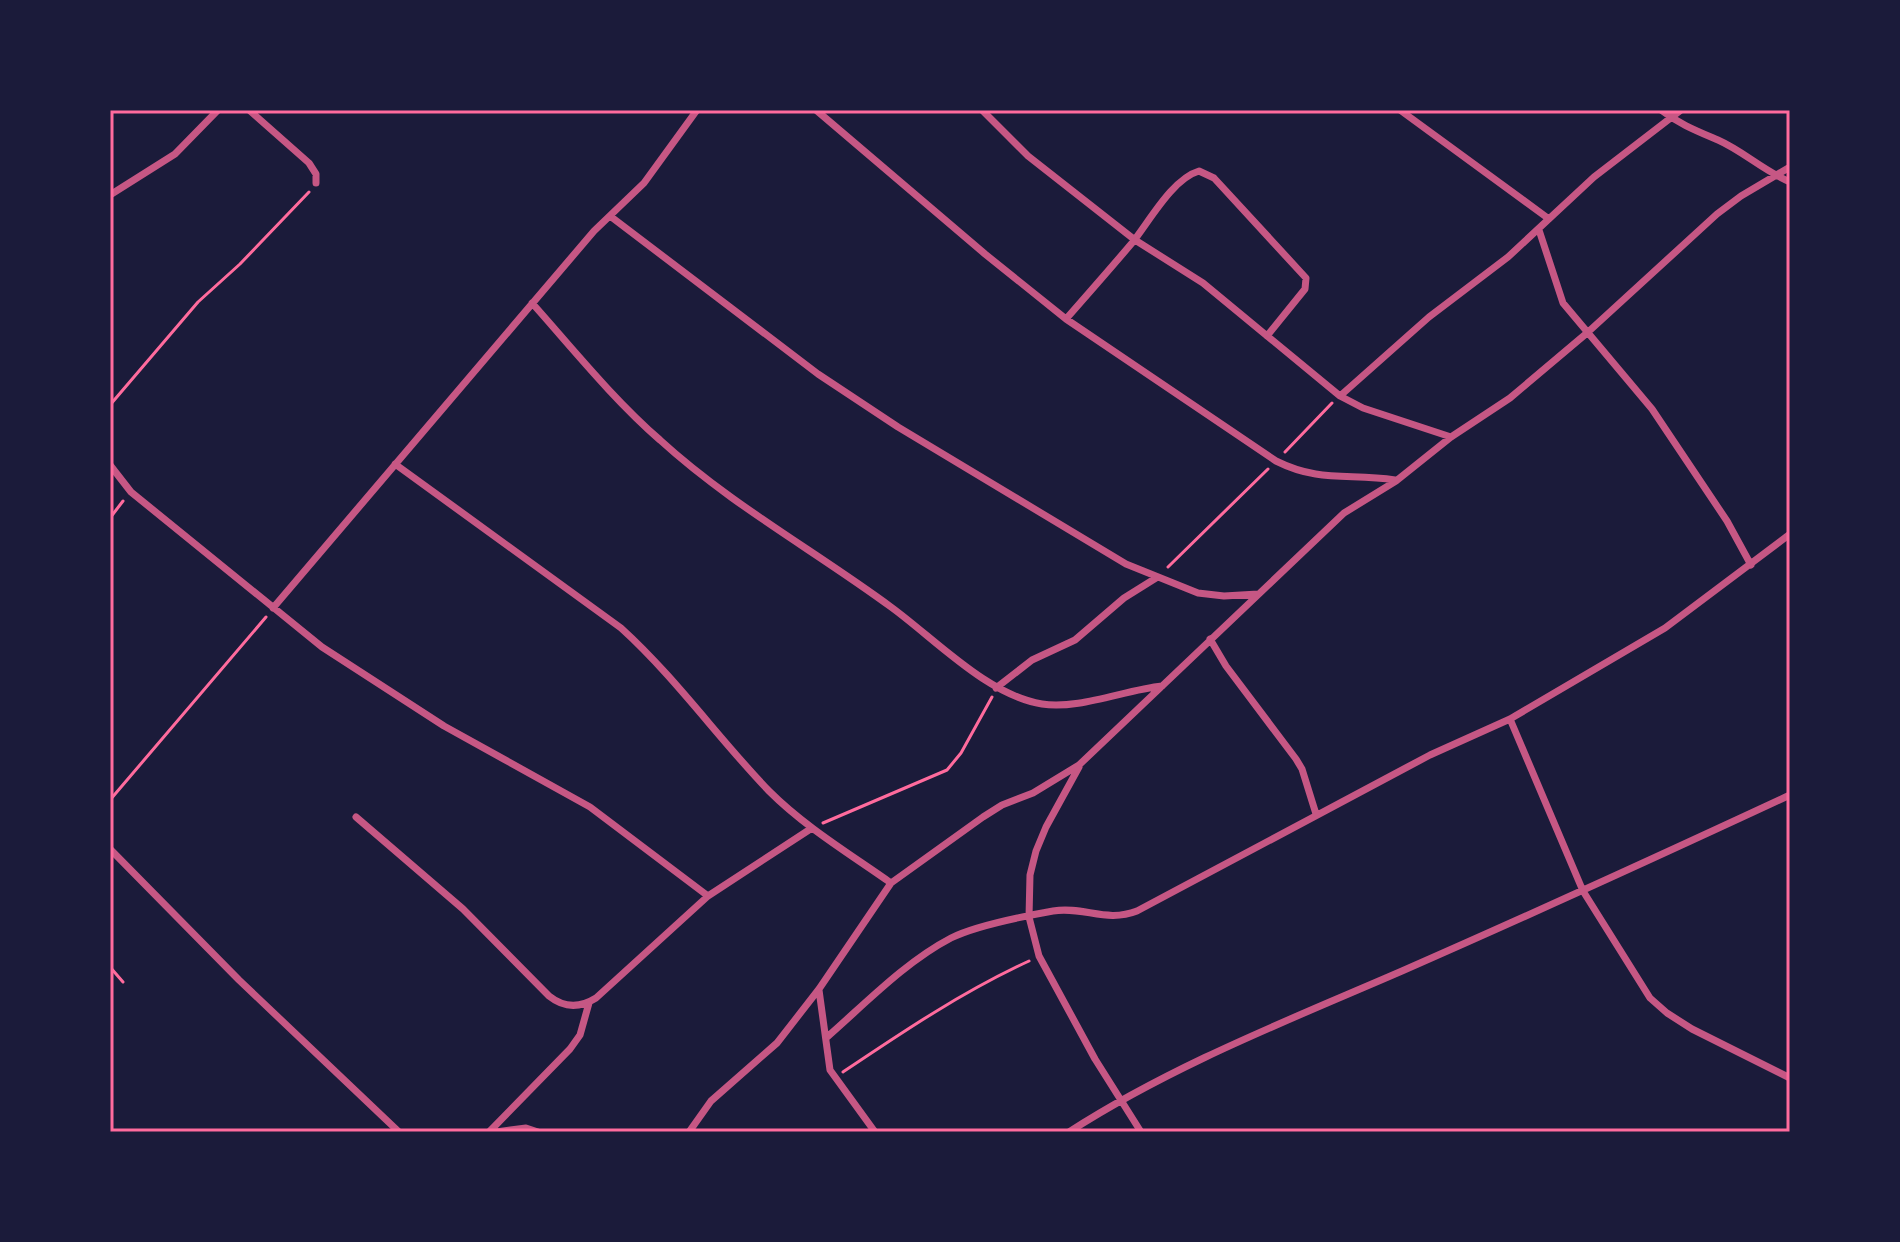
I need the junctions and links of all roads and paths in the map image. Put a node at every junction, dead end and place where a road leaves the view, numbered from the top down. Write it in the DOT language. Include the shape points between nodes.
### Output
graph roads {
  1 [pos="218,110"];
  2 [pos="249,110"];
  3 [pos="697,110"];
  4 [pos="816,110"];
  5 [pos="982,110"];
  6 [pos="1400,110"];
  7 [pos="1661,110"];
  8 [pos="1681,110"];
  9 [pos="1670,117"];
  10 [pos="1790,167"];
  11 [pos="1775,176"];
  12 [pos="1790,182"];
  13 [pos="316,183"];
  14 [pos="110,195"];
  15 [pos="610,216"];
  16 [pos="1549,219"];
  17 [pos="1539,230"];
  18 [pos="1135,240"];
  19 [pos="532,303"];
  20 [pos="1066,319"];
  21 [pos="1587,333"];
  22 [pos="1267,336"];
  23 [pos="1340,396"];
  24 [pos="110,405"];
  25 [pos="1451,437"];
  26 [pos="1276,461"];
  27 [pos="395,464"];
  28 [pos="110,465"];
  29 [pos="1396,481"];
  30 [pos="131,492"];
  31 [pos="110,518"];
  32 [pos="1790,534"];
  33 [pos="1751,565"];
  34 [pos="1156,578"];
  35 [pos="1258,594"];
  36 [pos="273,608"];
  37 [pos="1210,639"];
  38 [pos="1162,686"];
  39 [pos="996,688"];
  40 [pos="1510,719"];
  41 [pos="1079,765"];
  42 [pos="1790,795"];
  43 [pos="110,800"];
  44 [pos="1316,814"];
  45 [pos="356,817"];
  46 [pos="812,828"];
  47 [pos="110,849"];
  48 [pos="891,883"];
  49 [pos="1583,891"];
  50 [pos="708,896"];
  51 [pos="1029,917"];
  52 [pos="1039,956"];
  53 [pos="110,967"];
  54 [pos="123,982"];
  55 [pos="819,989"];
  56 [pos="589,1003"];
  57 [pos="826,1038"];
  58 [pos="835,1078"];
  59 [pos="1790,1078"];
  60 [pos="1120,1100"];
  61 [pos="399,1132"];
  62 [pos="489,1132"];
  63 [pos="496,1132"];
  64 [pos="538,1132"];
  65 [pos="689,1132"];
  66 [pos="875,1132"];
  67 [pos="1069,1132"];
  68 [pos="1141,1132"];
  1 -- 14 [label="street" via="175,154"];
  2 -- 13 [label="street" via="309,163"];
  3 -- 15 [label="street" via="644,183"];
  4 -- 20 [label="street"];
  5 -- 18 [label="street" via="1028,156"];
  6 -- 16 [label="street"];
  7 -- 9 [label="street"];
  8 -- 9 [label="street"];
  9 -- 11 [label="street"];
  9 -- 16 [label="street"];
  10 -- 11 [label="street"];
  11 -- 12 [label="street"];
  11 -- 21 [label="street" via="1717,214"];
  13 -- 24 [label="path" via="198,302"];
  15 -- 19 [label="street"];
  15 -- 34 [label="street" via="818,374 898,427"];
  16 -- 17 [label="street"];
  17 -- 21 [label="street" via="1563,303"];
  17 -- 23 [label="street"];
  18 -- 20 [label="street"];
  18 -- 22 [label="street" via="1203,283"];
  18 -- 22 [label="street" via="1194,172 1214,178 1306,278 1305,289"];
  19 -- 27 [label="street"];
  19 -- 39 [label="street" via="659,440"];
  20 -- 26 [label="street"];
  21 -- 25 [label="street" via="1510,398"];
  21 -- 33 [label="street" via="1652,409"];
  22 -- 23 [label="street"];
  23 -- 25 [label="street"];
  23 -- 26 [label="path"];
  25 -- 29 [label="street"];
  26 -- 29 [label="street" via="1316,476"];
  26 -- 34 [label="path"];
  27 -- 36 [label="street"];
  27 -- 46 [label="street" via="621,628 661,666 770,792"];
  28 -- 30 [label="street"];
  29 -- 35 [label="street" via="1344,513"];
  30 -- 31 [label="path"];
  30 -- 36 [label="street"];
  32 -- 33 [label="street"];
  33 -- 40 [label="street" via="1665,628"];
  34 -- 35 [label="street" via="1210,595"];
  34 -- 39 [label="street" via="1075,640 1032,660"];
  35 -- 37 [label="street"];
  36 -- 43 [label="path"];
  36 -- 50 [label="street" via="391,693 590,807"];
  37 -- 38 [label="street"];
  37 -- 44 [label="street" via="1296,759"];
  38 -- 39 [label="street" via="1060,705"];
  38 -- 41 [label="street"];
  39 -- 46 [label="path" via="947,770"];
  40 -- 44 [label="street"];
  40 -- 49 [label="street"];
  41 -- 48 [label="street" via="1002,805"];
  41 -- 51 [label="street" via="1036,851"];
  42 -- 49 [label="street"];
  44 -- 51 [label="street" via="1124,916 1065,909"];
  45 -- 56 [label="street" via="463,909 549,996 566,1005"];
  46 -- 48 [label="street"];
  46 -- 50 [label="street"];
  47 -- 61 [label="street"];
  48 -- 55 [label="street"];
  49 -- 59 [label="street" via="1650,998 1692,1029"];
  49 -- 60 [label="street" via="1193,1062"];
  50 -- 56 [label="street"];
  51 -- 52 [label="street"];
  51 -- 57 [label="street" via="950,939"];
  52 -- 58 [label="path" via="932,1011"];
  52 -- 60 [label="street"];
  53 -- 54 [label="path"];
  55 -- 57 [label="street"];
  55 -- 65 [label="street" via="777,1043 711,1101"];
  56 -- 62 [label="street" via="570,1049"];
  57 -- 58 [label="street"];
  58 -- 66 [label="street"];
  60 -- 67 [label="street"];
  60 -- 68 [label="street"];
  63 -- 64 [label="street"];
}
